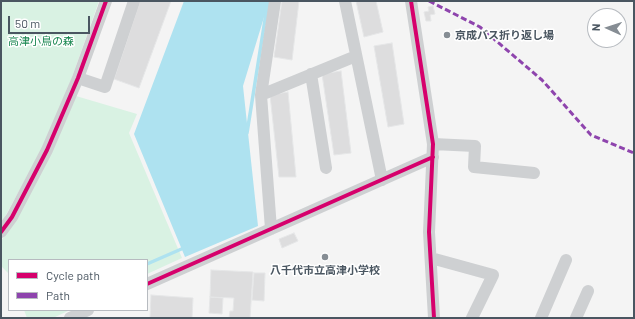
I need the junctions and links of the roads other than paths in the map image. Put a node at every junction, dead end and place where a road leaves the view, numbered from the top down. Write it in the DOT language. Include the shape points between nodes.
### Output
graph roads {
  1 [pos="106,1"];
  2 [pos="134,1"];
  3 [pos="275,1"];
  4 [pos="345,1"];
  5 [pos="411,1"];
  6 [pos="356,56"];
  7 [pos="311,74"];
  8 [pos="78,78"];
  9 [pos="261,95"];
  10 [pos="433,144"];
  11 [pos="433,157"];
  12 [pos="326,168"];
  13 [pos="534,172"];
  14 [pos="382,180"];
  15 [pos="271,229"];
  16 [pos="1,232"];
  17 [pos="431,258"];
  18 [pos="566,260"];
  19 [pos="148,284"];
  20 [pos="588,291"];
  21 [pos="86,311"];
  22 [pos="70,318"];
  23 [pos="434,318"];
  24 [pos="472,318"];
  25 [pos="541,318"];
  26 [pos="576,318"];
  1 -- 8 [label="street"];
  2 -- 8 [label="street" via="105,87"];
  3 -- 9 [label="street"];
  4 -- 6 [label="street"];
  5 -- 10 [label="street"];
  6 -- 7 [label="street"];
  6 -- 14 [label="street"];
  7 -- 9 [label="street"];
  7 -- 12 [label="street"];
  8 -- 16 [label="street" via="47,150 12,217"];
  9 -- 15 [label="street"];
  10 -- 11 [label="street"];
  10 -- 13 [label="street" via="475,146 474,167"];
  11 -- 14 [label="street"];
  11 -- 17 [label="street" via="429,232"];
  14 -- 15 [label="street"];
  15 -- 19 [label="street"];
  17 -- 23 [label="street"];
  17 -- 24 [label="street" via="493,275"];
  18 -- 25 [label="street"];
  20 -- 26 [label="street"];
  21 -- 22 [label="street"];
}
